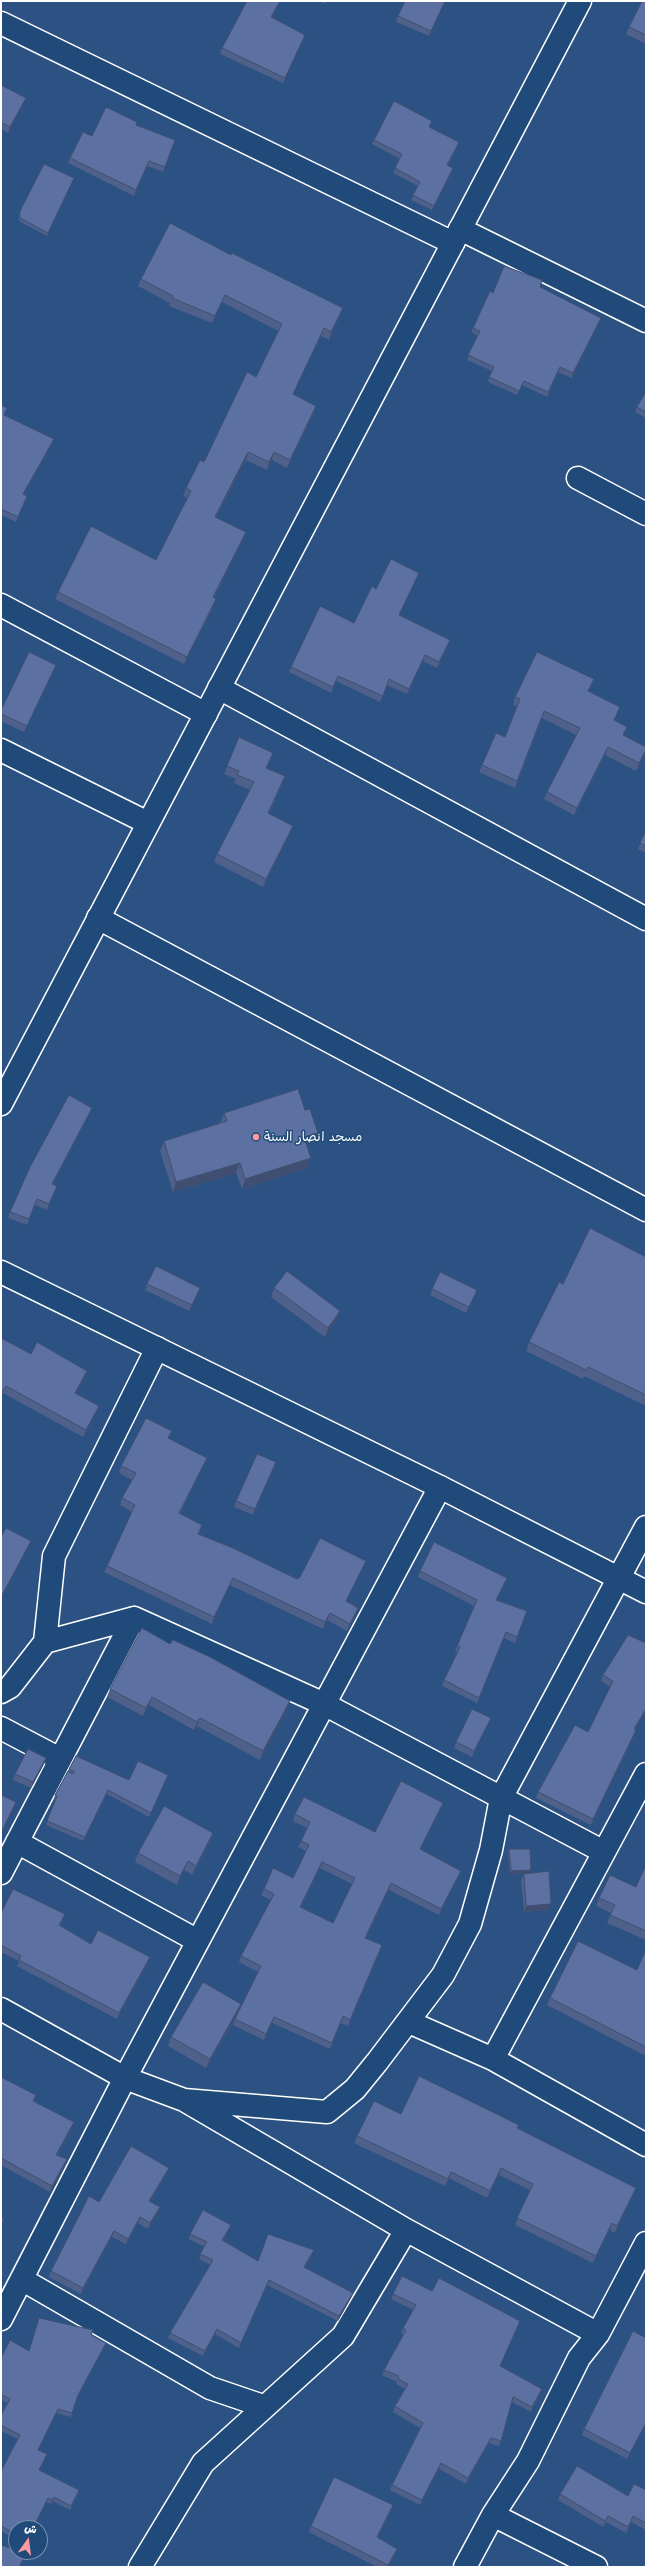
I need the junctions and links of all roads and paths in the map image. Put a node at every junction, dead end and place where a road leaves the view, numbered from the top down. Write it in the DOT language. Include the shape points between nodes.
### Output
graph roads {
  1 [pos="580,1"];
  2 [pos="1,22"];
  3 [pos="457,236"];
  4 [pos="646,321"];
  5 [pos="578,478"];
  6 [pos="646,514"];
  7 [pos="1,605"];
  8 [pos="219,688"];
  9 [pos="206,714"];
  10 [pos="1,750"];
  11 [pos="148,823"];
  12 [pos="98,918"];
  13 [pos="646,919"];
  14 [pos="1,1104"];
  15 [pos="646,1210"];
  16 [pos="1,1272"];
  17 [pos="157,1348"];
  18 [pos="440,1487"];
  19 [pos="646,1527"];
  20 [pos="618,1577"];
  21 [pos="646,1592"];
  22 [pos="134,1618"];
  23 [pos="45,1642"];
  24 [pos="1,1692"];
  25 [pos="324,1704"];
  26 [pos="1,1728"];
  27 [pos="60,1759"];
  28 [pos="646,1774"];
  29 [pos="501,1798"];
  30 [pos="17,1842"];
  31 [pos="604,1852"];
  32 [pos="1,1873"];
  33 [pos="198,1941"];
  34 [pos="1,2009"];
  35 [pos="409,2022"];
  36 [pos="494,2059"];
  37 [pos="125,2078"];
  38 [pos="184,2100"];
  39 [pos="646,2145"];
  40 [pos="406,2230"];
  41 [pos="646,2243"];
  42 [pos="23,2280"];
  43 [pos="1,2319"];
  44 [pos="598,2334"];
  45 [pos="264,2406"];
  46 [pos="493,2515"];
  47 [pos="140,2567"];
  48 [pos="465,2567"];
  49 [pos="596,2567"];
  1 -- 3 [label="street"];
  2 -- 3 [label="street"];
  3 -- 4 [label="street"];
  3 -- 8 [label="street"];
  5 -- 6 [label="street"];
  7 -- 9 [label="street"];
  8 -- 9 [label="street"];
  8 -- 13 [label="street"];
  9 -- 11 [label="street"];
  10 -- 11 [label="street"];
  11 -- 12 [label="street"];
  12 -- 14 [label="street"];
  12 -- 15 [label="street"];
  16 -- 17 [label="street"];
  17 -- 18 [label="street"];
  17 -- 23 [label="street" via="54,1556"];
  18 -- 20 [label="street"];
  18 -- 25 [label="street"];
  19 -- 20 [label="street"];
  20 -- 21 [label="street"];
  20 -- 29 [label="street"];
  22 -- 23 [label="street"];
  22 -- 25 [label="street"];
  22 -- 27 [label="street"];
  23 -- 24 [label="street" via="10,1687"];
  25 -- 29 [label="street"];
  25 -- 33 [label="street"];
  26 -- 27 [label="street"];
  27 -- 30 [label="street"];
  28 -- 31 [label="street"];
  29 -- 31 [label="street"];
  29 -- 35 [label="street" via="470,1924 443,1975"];
  30 -- 32 [label="street"];
  30 -- 33 [label="street"];
  31 -- 36 [label="street"];
  33 -- 37 [label="street"];
  34 -- 37 [label="street"];
  35 -- 36 [label="street"];
  35 -- 38 [label="street" via="355,2089 328,2112"];
  36 -- 39 [label="street"];
  37 -- 38 [label="street"];
  37 -- 42 [label="street"];
  38 -- 40 [label="street"];
  40 -- 44 [label="street"];
  40 -- 45 [label="street" via="343,2336"];
  41 -- 44 [label="street"];
  42 -- 43 [label="street"];
  42 -- 45 [label="street" via="210,2388"];
  44 -- 46 [label="street" via="578,2358 528,2461"];
  45 -- 47 [label="street" via="202,2463"];
  46 -- 48 [label="street"];
  46 -- 49 [label="street"];
}
